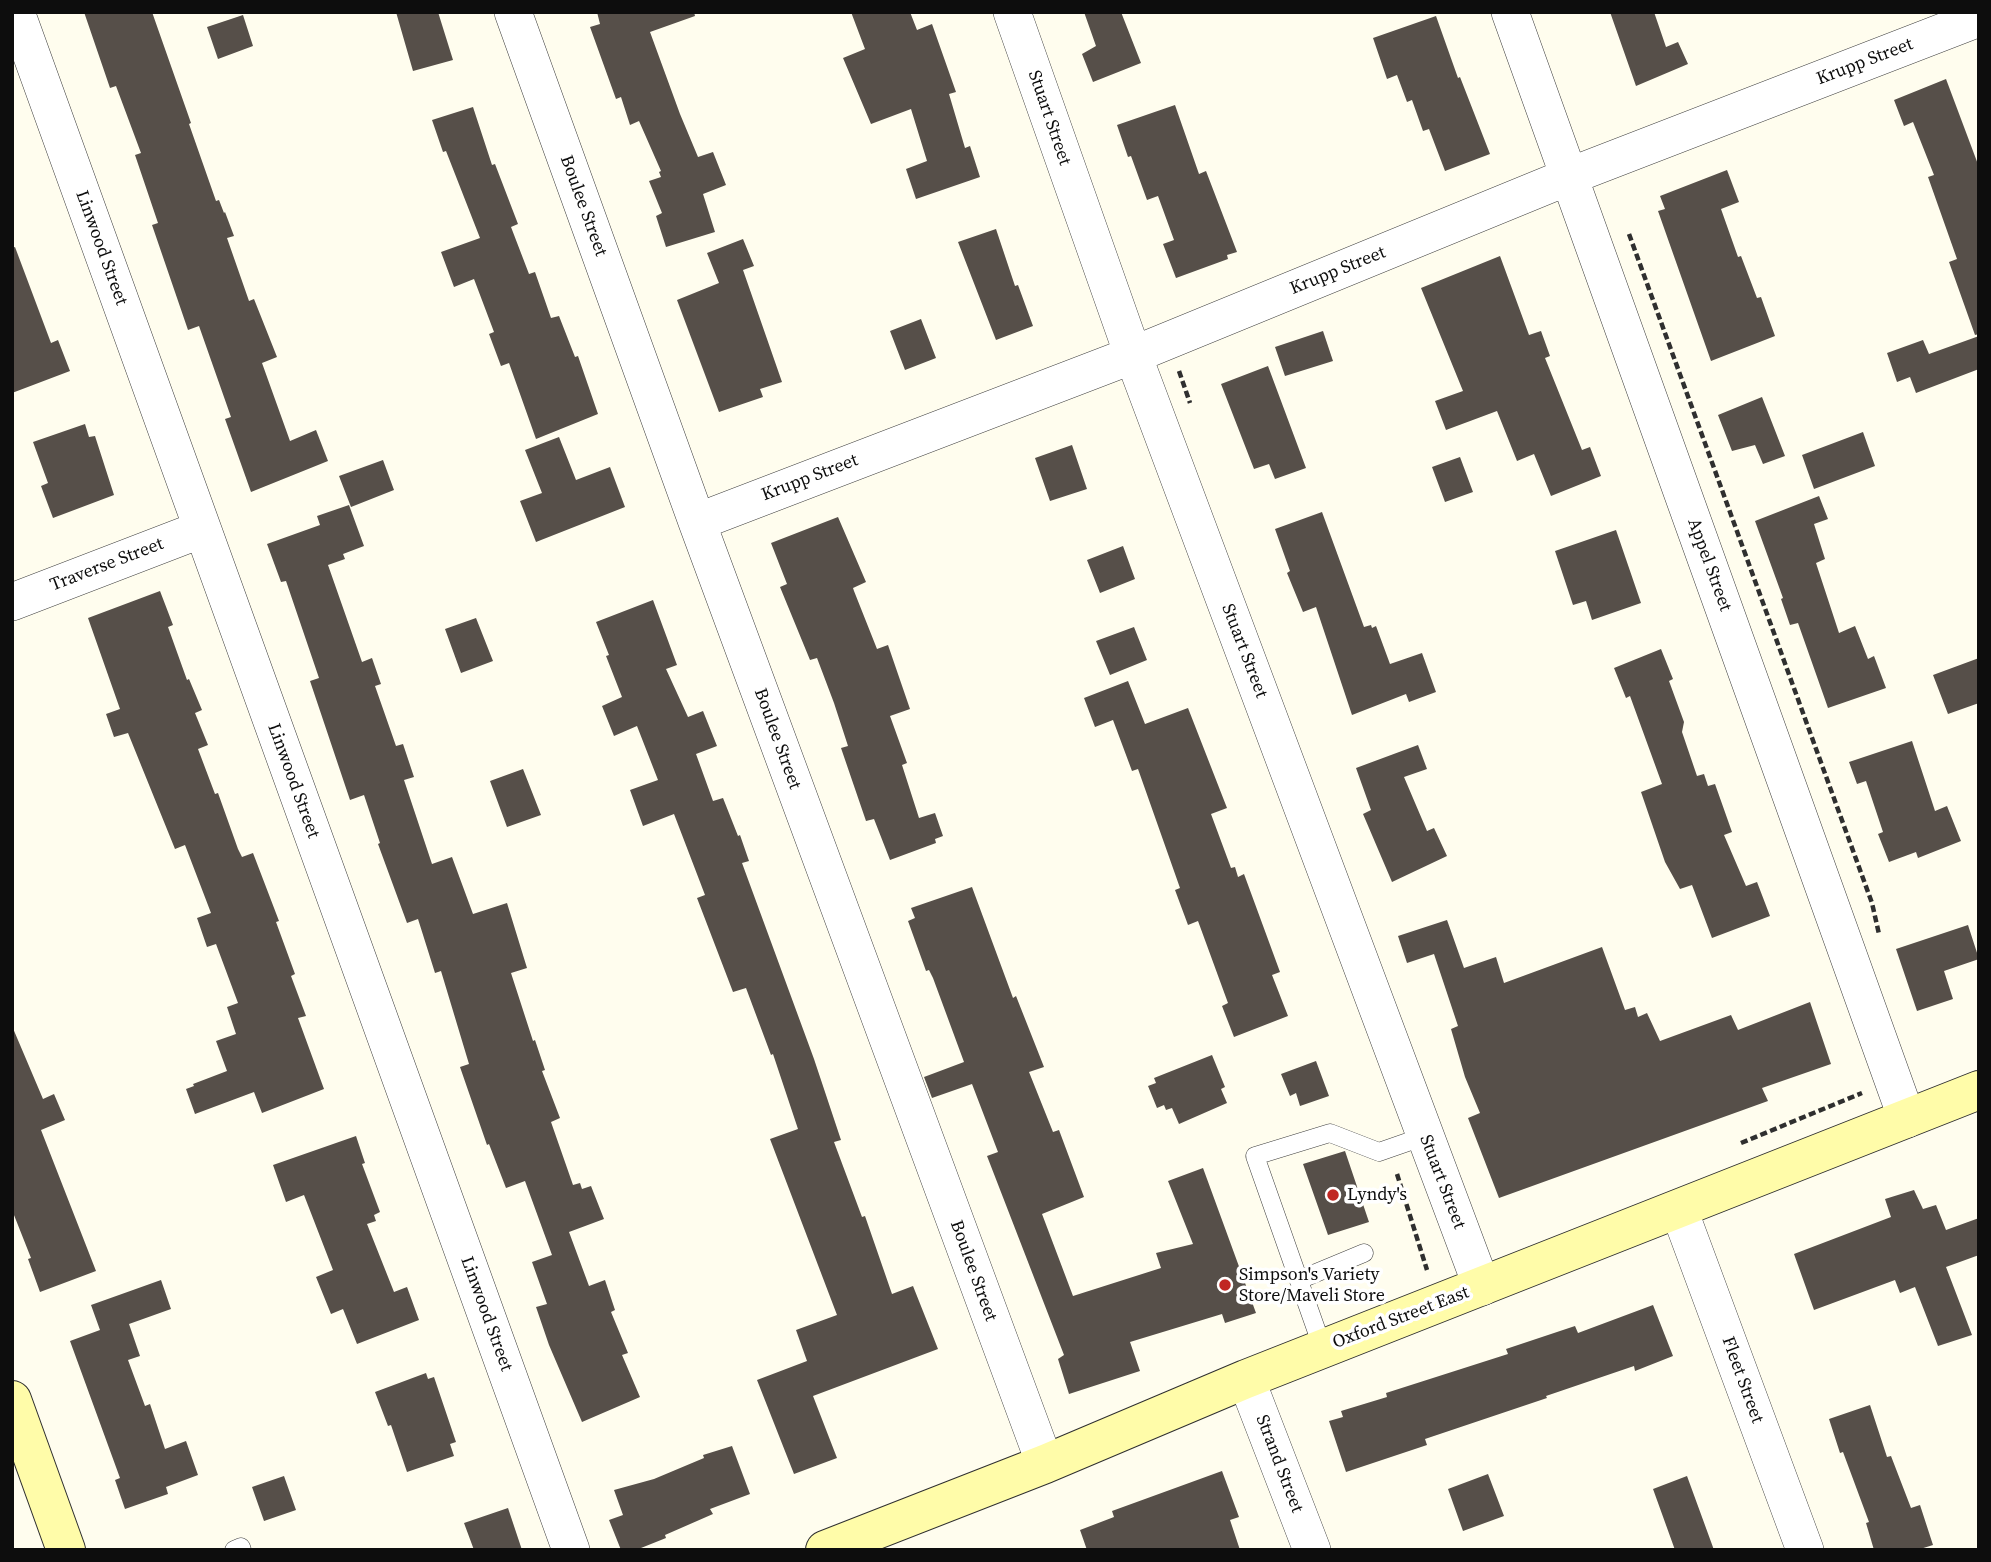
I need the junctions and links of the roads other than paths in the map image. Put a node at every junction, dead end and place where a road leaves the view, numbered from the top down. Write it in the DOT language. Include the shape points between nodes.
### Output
graph roads {
  1 [pos="16,12"];
  2 [pos="513,12"];
  3 [pos="1012,12"];
  4 [pos="1510,12"];
  5 [pos="1979,18"];
  6 [pos="1570,176"];
  7 [pos="1133,355"];
  8 [pos="697,522"];
  9 [pos="202,529"];
  10 [pos="12,602"];
  11 [pos="1979,1090"];
  12 [pos="1907,1119"];
  13 [pos="1425,1136"];
  14 [pos="1679,1210"];
  15 [pos="1364,1253"];
  16 [pos="1299,1280"];
  17 [pos="1482,1287"];
  18 [pos="1323,1349"];
  19 [pos="1246,1379"];
  20 [pos="12,1400"];
  21 [pos="1045,1464"];
  22 [pos="66,1550"];
  23 [pos="234,1550"];
  24 [pos="242,1550"];
  25 [pos="571,1550"];
  26 [pos="825,1550"];
  27 [pos="1312,1550"];
  28 [pos="1805,1550"];
  1 -- 9 [label="street, Linwood Street"];
  2 -- 8 [label="street, Boulee Street"];
  3 -- 7 [label="street, Stuart Street"];
  4 -- 6 [label="street, Appel Street"];
  5 -- 6 [label="street, Krupp Street"];
  6 -- 7 [label="street, Krupp Street"];
  6 -- 12 [label="street, Appel Street"];
  7 -- 8 [label="street, Krupp Street"];
  7 -- 13 [label="street, Stuart Street"];
  8 -- 21 [label="street, Boulee Street"];
  9 -- 10 [label="street, Traverse Street"];
  9 -- 25 [label="street, Linwood Street"];
  11 -- 12 [label="main road, Oxford Street East"];
  12 -- 14 [label="main road, Oxford Street East"];
  13 -- 16 [label="lane" via="1379,1152 1330,1133 1255,1156"];
  13 -- 17 [label="street, Stuart Street"];
  14 -- 17 [label="main road, Oxford Street East"];
  14 -- 28 [label="street, Fleet Street"];
  15 -- 16 [label="lane"];
  16 -- 18 [label="lane"];
  17 -- 18 [label="main road, Oxford Street East"];
  18 -- 19 [label="main road, Oxford Street East"];
  19 -- 21 [label="main road, Oxford Street East"];
  19 -- 27 [label="street, Strand Street"];
  20 -- 22 [label="main road"];
  21 -- 26 [label="main road, Oxford Street East"];
  23 -- 24 [label="lane"];
}
